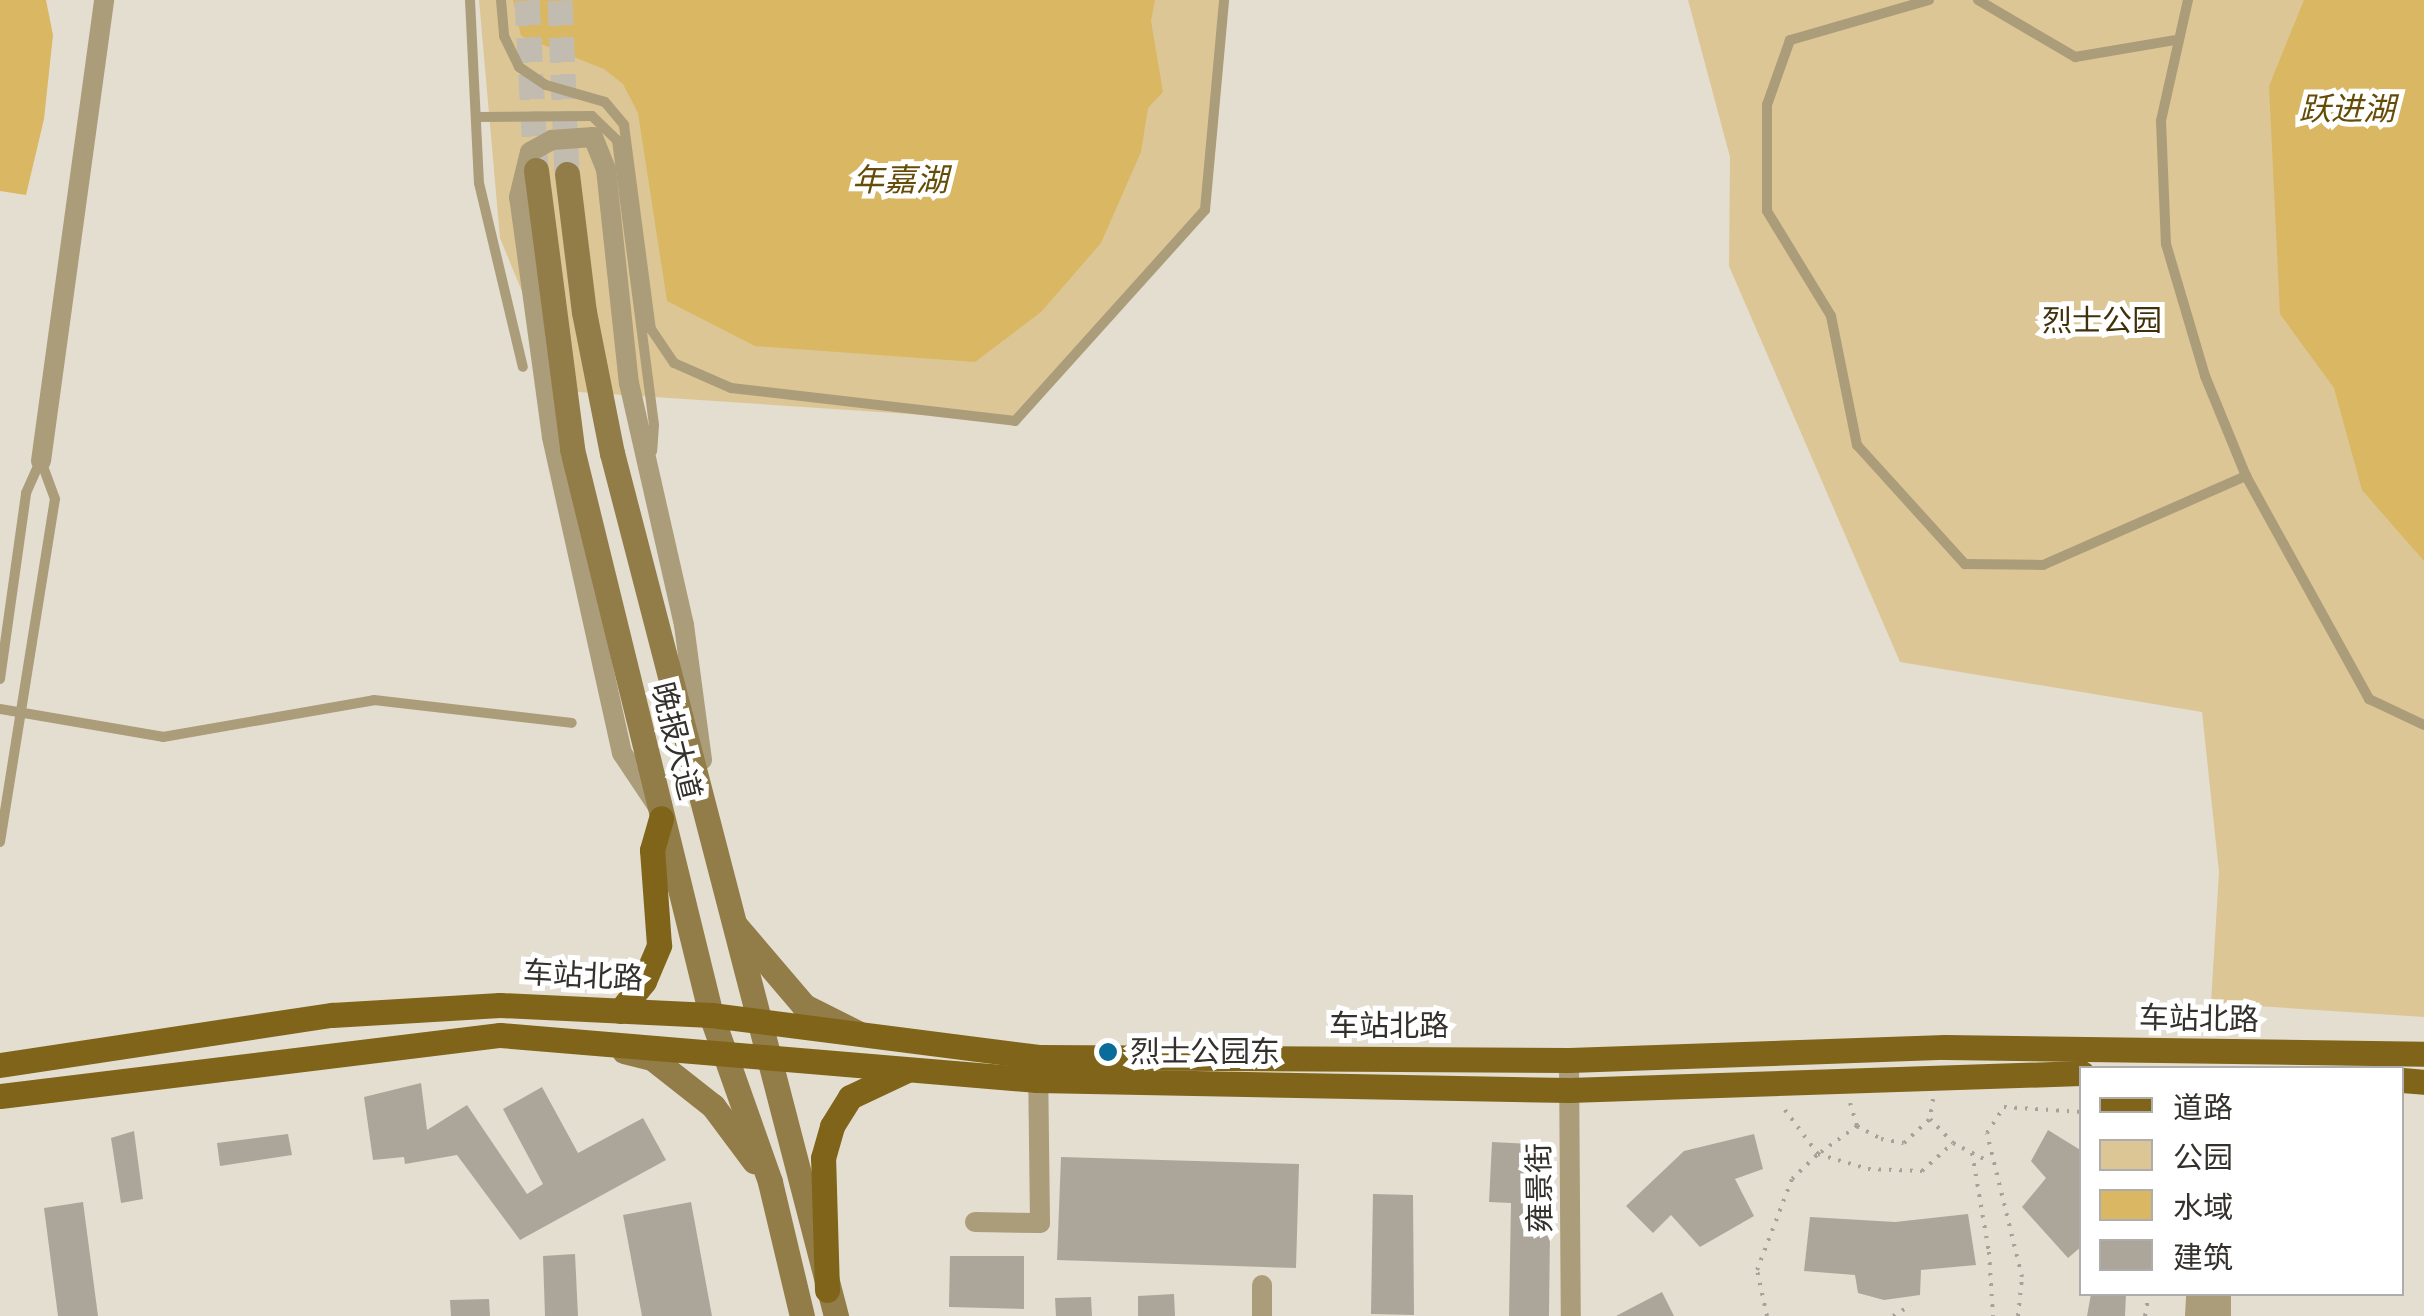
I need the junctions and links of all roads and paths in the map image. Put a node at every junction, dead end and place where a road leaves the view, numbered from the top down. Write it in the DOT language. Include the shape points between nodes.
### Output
graph roads {
  1 [pos="104,0"];
  2 [pos="470,0"];
  3 [pos="502,0"];
  4 [pos="1224,0"];
  5 [pos="1928,0"];
  6 [pos="1978,0"];
  7 [pos="2188,0"];
  8 [pos="2175,40"];
  9 [pos="476,117"];
  10 [pos="536,170"];
  11 [pos="567,174"];
  12 [pos="523,367"];
  13 [pos="41,461"];
  14 [pos="649,475"];
  15 [pos="2246,476"];
  16 [pos="0,679"];
  17 [pos="0,709"];
  18 [pos="20,715"];
  19 [pos="572,723"];
  20 [pos="2424,725"];
  21 [pos="660,812"];
  22 [pos="0,842"];
  23 [pos="715,862"];
  24 [pos="733,924"];
  25 [pos="620,1010"];
  26 [pos="711,1015"];
  27 [pos="765,1024"];
  28 [pos="580,1040"];
  29 [pos="871,1040"];
  30 [pos="723,1049"];
  31 [pos="2424,1054"];
  32 [pos="770,1059"];
  33 [pos="1569,1060"];
  34 [pos="2212,1060"];
  35 [pos="0,1065"];
  36 [pos="1038,1068"];
  37 [pos="907,1070"];
  38 [pos="2079,1073"];
  39 [pos="1936,1077"];
  40 [pos="1844,1080"];
  41 [pos="1765,1084"];
  42 [pos="1569,1090"];
  43 [pos="0,1096"];
  44 [pos="2079,1112"];
  45 [pos="1930,1118"];
  46 [pos="1857,1126"];
  47 [pos="1953,1142"];
  48 [pos="1972,1153"];
  49 [pos="1818,1154"];
  50 [pos="1990,1162"];
  51 [pos="770,1182"];
  52 [pos="975,1222"];
  53 [pos="1262,1284"];
  54 [pos="828,1290"];
  55 [pos="1910,1305"];
  56 [pos="802,1316"];
  57 [pos="836,1316"];
  58 [pos="1262,1316"];
  59 [pos="1571,1316"];
  60 [pos="1767,1316"];
  61 [pos="1893,1316"];
  62 [pos="1992,1316"];
  63 [pos="2018,1316"];
  1 -- 13 [label="street"];
  2 -- 9 [label="lane"];
  3 -- 4 [label="lane" via="504,36 520,67 546,84 605,102 624,124 651,330 674,363 730,388 1015,421 1204,210"];
  5 -- 15 [label="lane" via="1790,40 1767,105 1767,211 1831,316 1856,445 1965,564 2042,565"];
  6 -- 8 [label="lane" via="2075,57"];
  7 -- 8 [label="lane"];
  8 -- 15 [label="lane" via="2162,121 2166,244 2205,376"];
  9 -- 12 [label="lane" via="479,183"];
  9 -- 14 [label="lane" via="592,116 617,140 654,425"];
  10 -- 21 [label="main road, 晚报大道" via="572,449"];
  11 -- 23 [label="main road, 晚报大道" via="584,312 612,453"];
  13 -- 16 [label="lane" via="26,493"];
  13 -- 18 [label="lane" via="54,499"];
  14 -- 21 [label="street" via="629,383 606,169 594,137 552,140 530,152 518,197 552,437 622,754"];
  14 -- 23 [label="street" via="684,625"];
  15 -- 20 [label="lane" via="2369,699"];
  17 -- 18 [label="lane"];
  18 -- 19 [label="lane" via="163,737 374,700"];
  18 -- 22 [label="lane"];
  21 -- 25 [label="main road" via="652,850 659,945 644,981"];
  21 -- 26 [label="main road, 晚报大道"];
  23 -- 24 [label="main road, 晚报大道"];
  24 -- 27 [label="main road, 晚报大道"];
  24 -- 29 [label="main road" via="804,1006"];
  25 -- 26 [label="main road, 车站北路"];
  25 -- 35 [label="main road, 车站北路" via="500,1004 332,1014"];
  26 -- 27 [label="main road, 车站北路"];
  26 -- 30 [label="main road, 晚报大道"];
  27 -- 29 [label="main road, 车站北路"];
  27 -- 32 [label="main road, 晚报大道"];
  28 -- 30 [label="main road, 车站北路"];
  28 -- 43 [label="main road, 车站北路" via="500,1035"];
  28 -- 51 [label="main road" via="652,1058 713,1106"];
  29 -- 36 [label="main road, 车站北路"];
  30 -- 32 [label="main road, 车站北路"];
  30 -- 51 [label="main road, 晚报大道"];
  31 -- 34 [label="main road, 车站北路"];
  32 -- 37 [label="main road, 车站北路"];
  32 -- 54 [label="main road, 晚报大道"];
  33 -- 34 [label="main road, 车站北路" via="1946,1046"];
  33 -- 36 [label="main road, 车站北路"];
  33 -- 42 [label="street, 雍景街"];
  36 -- 37 [label="main road, 车站北路"];
  36 -- 42 [label="main road, 车站北路"];
  36 -- 52 [label="street" via="1040,1223"];
  37 -- 54 [label="main road" via="850,1098 832,1126 823,1158"];
  38 -- 39 [label="main road, 车站北路"];
  39 -- 40 [label="main road, 车站北路"];
  39 -- 45 [label="path"];
  40 -- 41 [label="main road, 车站北路"];
  40 -- 46 [label="path"];
  41 -- 42 [label="main road, 车站北路"];
  41 -- 49 [label="path"];
  42 -- 59 [label="street, 雍景街"];
  44 -- 50 [label="path" via="2004,1107 1987,1133"];
  45 -- 46 [label="path" via="1904,1143"];
  45 -- 47 [label="path"];
  46 -- 49 [label="path"];
  47 -- 48 [label="path"];
  47 -- 49 [label="path" via="1922,1171 1868,1168"];
  48 -- 50 [label="path"];
  48 -- 62 [label="path" via="1990,1252"];
  49 -- 60 [label="path" via="1792,1178 1758,1270"];
  50 -- 63 [label="path" via="2022,1277"];
  51 -- 56 [label="main road, 晚报大道"];
  53 -- 58 [label="street"];
  54 -- 57 [label="main road, 晚报大道"];
  55 -- 61 [label="path"];
}
